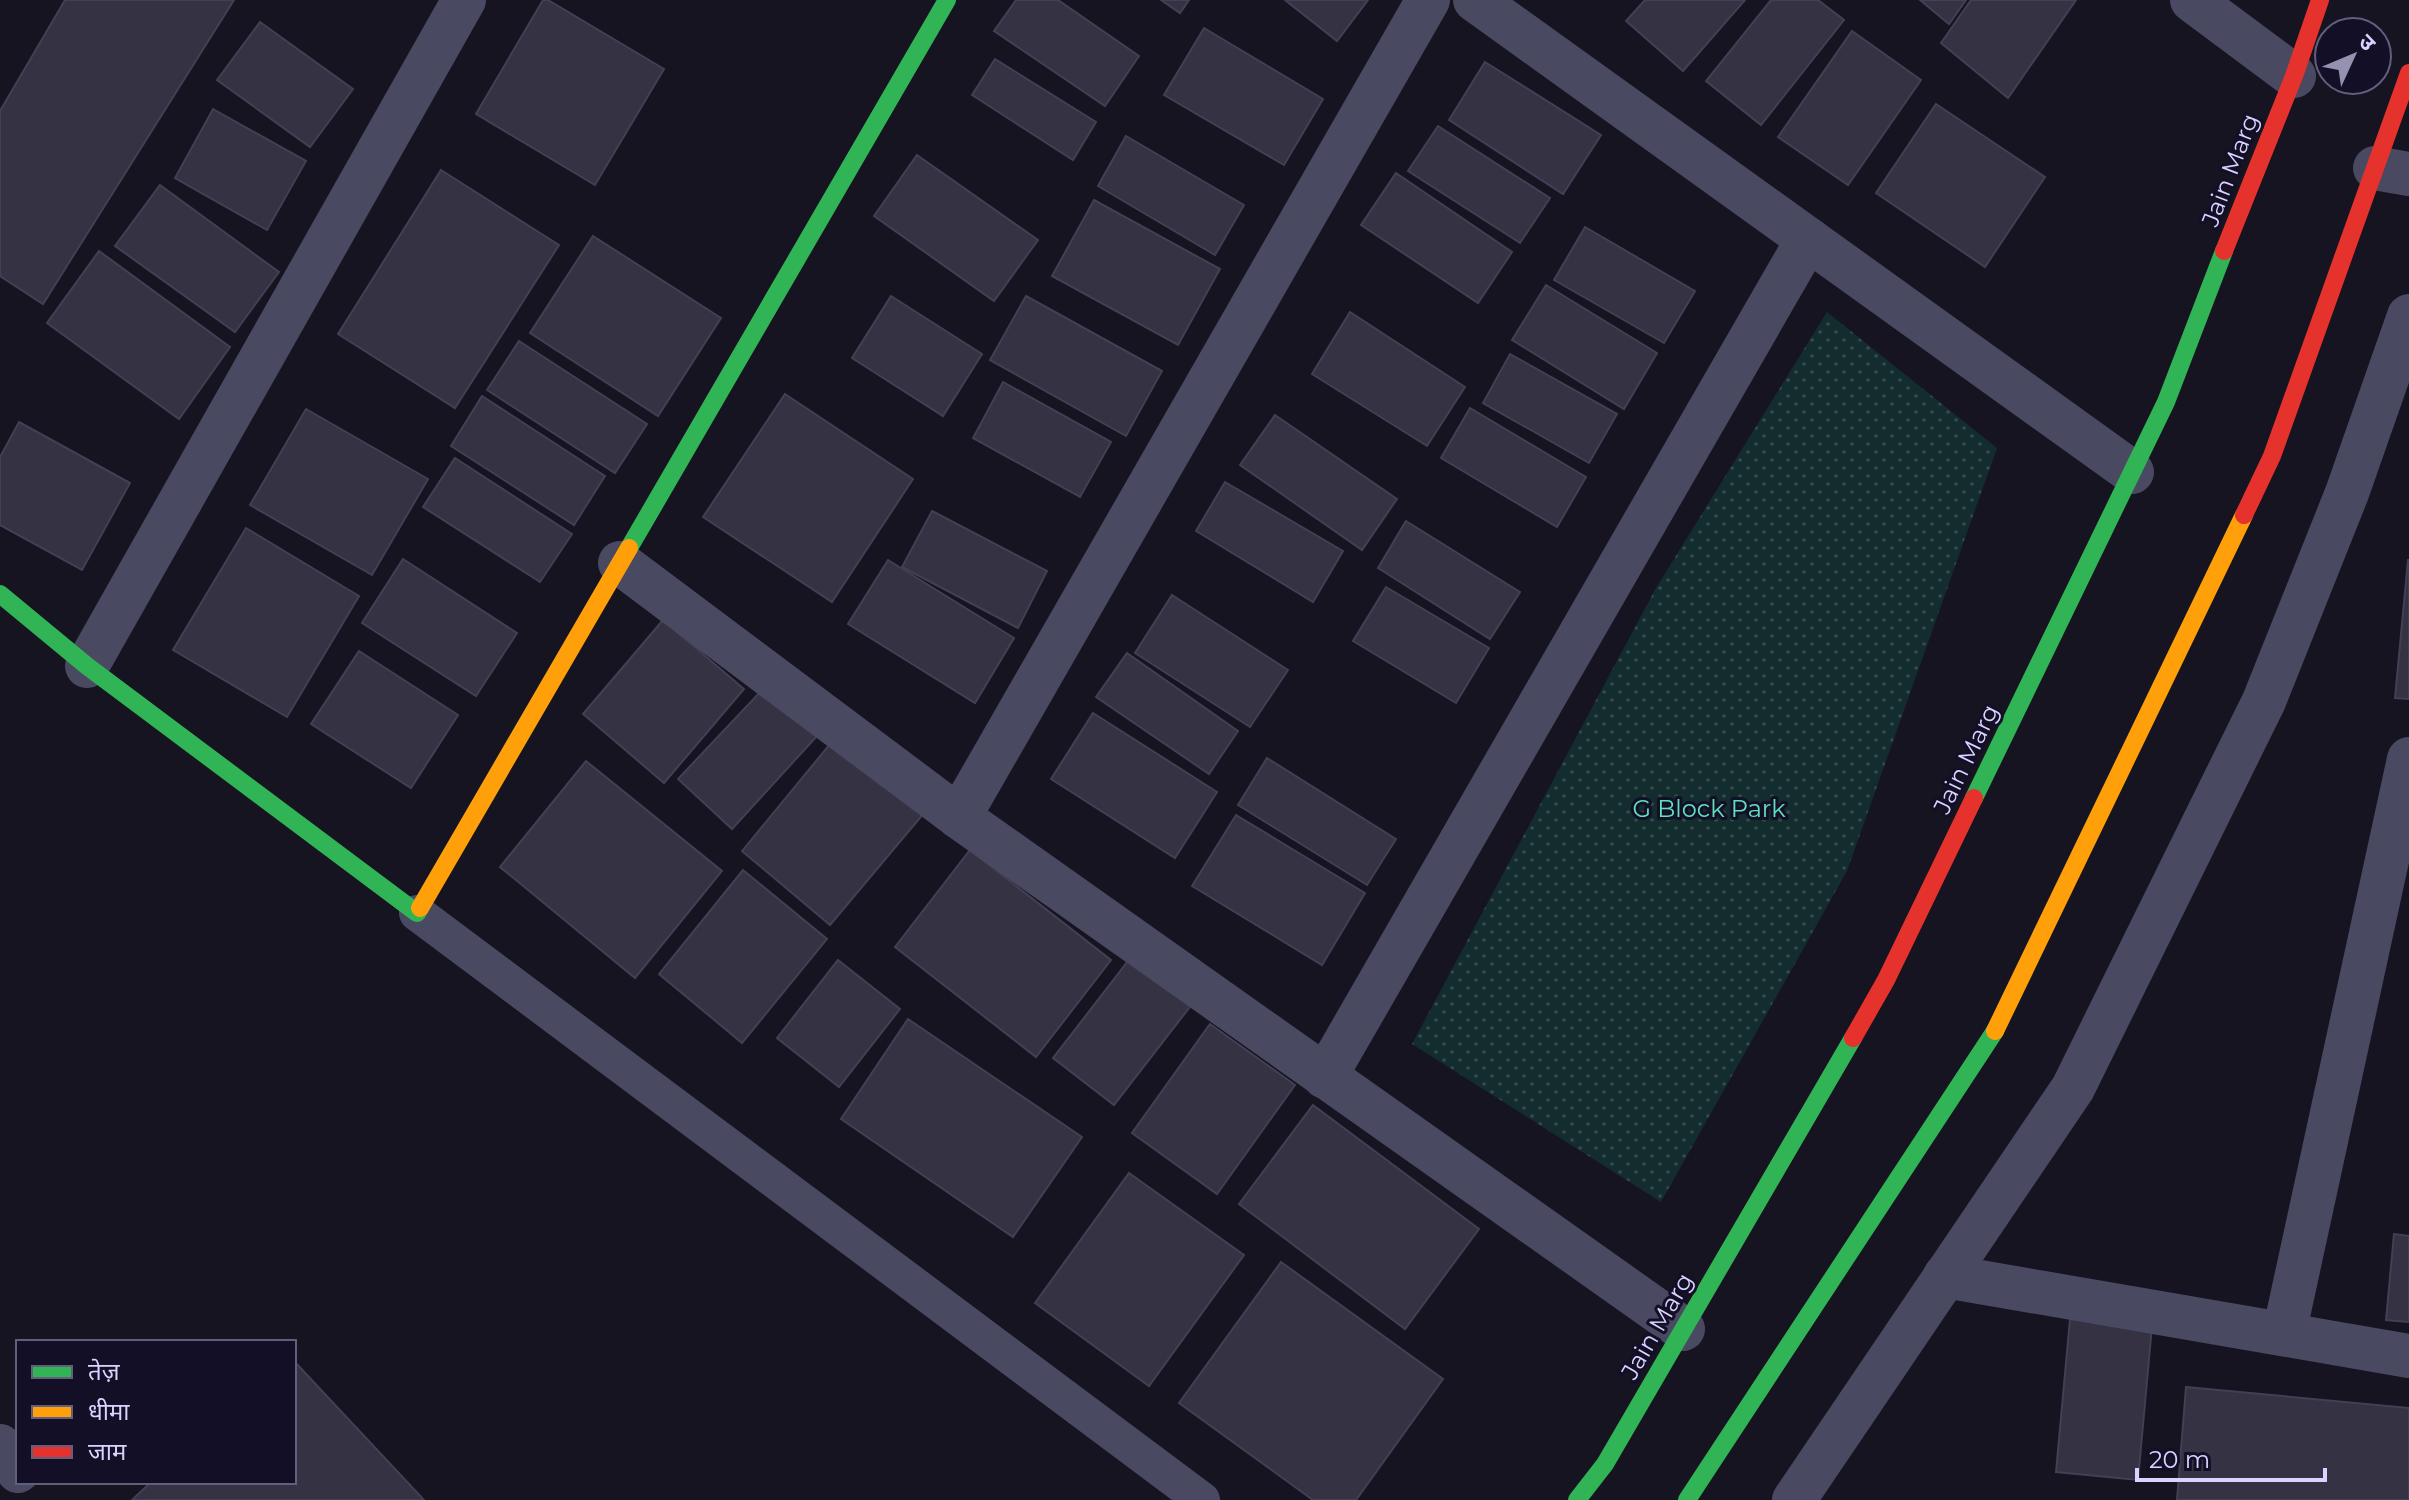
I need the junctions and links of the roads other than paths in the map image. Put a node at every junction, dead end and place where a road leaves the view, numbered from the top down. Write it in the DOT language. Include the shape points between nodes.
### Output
graph roads {
  1 [pos="464,0"];
  2 [pos="947,0"];
  3 [pos="1428,0"];
  4 [pos="1475,0"];
  5 [pos="2192,0"];
  6 [pos="2320,0"];
  7 [pos="2294,76"];
  8 [pos="2405,95"];
  9 [pos="2392,171"];
  10 [pos="1808,239"];
  11 [pos="2409,316"];
  12 [pos="2132,472"];
  13 [pos="620,563"];
  14 [pos="0,594"];
  15 [pos="87,666"];
  16 [pos="2409,759"];
  17 [pos="959,817"];
  18 [pos="417,913"];
  19 [pos="1325,1077"];
  20 [pos="1945,1276"];
  21 [pos="1683,1329"];
  22 [pos="2284,1334"];
  23 [pos="2409,1356"];
  24 [pos="0,1446"];
  25 [pos="16,1470"];
  26 [pos="28,1484"];
  27 [pos="40,1500"];
  28 [pos="1202,1500"];
  29 [pos="1577,1500"];
  30 [pos="1687,1500"];
  31 [pos="1794,1500"];
  1 -- 15 [label="street"];
  2 -- 13 [label="street"];
  3 -- 17 [label="street"];
  4 -- 10 [label="street"];
  5 -- 7 [label="street"];
  6 -- 7 [label="street, Jain Marg"];
  7 -- 12 [label="street, Jain Marg" via="2166,402"];
  8 -- 9 [label="street"];
  9 -- 30 [label="street" via="2272,456 1993,1035"];
  10 -- 12 [label="street"];
  10 -- 19 [label="street"];
  11 -- 20 [label="street" via="2347,493 2264,701 2073,1088"];
  12 -- 21 [label="street, Jain Marg" via="1886,980"];
  13 -- 17 [label="street"];
  13 -- 18 [label="street"];
  14 -- 15 [label="street"];
  15 -- 18 [label="street"];
  16 -- 22 [label="street"];
  17 -- 19 [label="street"];
  18 -- 28 [label="lane"];
  19 -- 21 [label="street"];
  20 -- 22 [label="street"];
  20 -- 31 [label="street"];
  21 -- 29 [label="street, Jain Marg" via="1605,1464"];
  22 -- 23 [label="street"];
  24 -- 25 [label="street"];
  26 -- 27 [label="street"];
}
